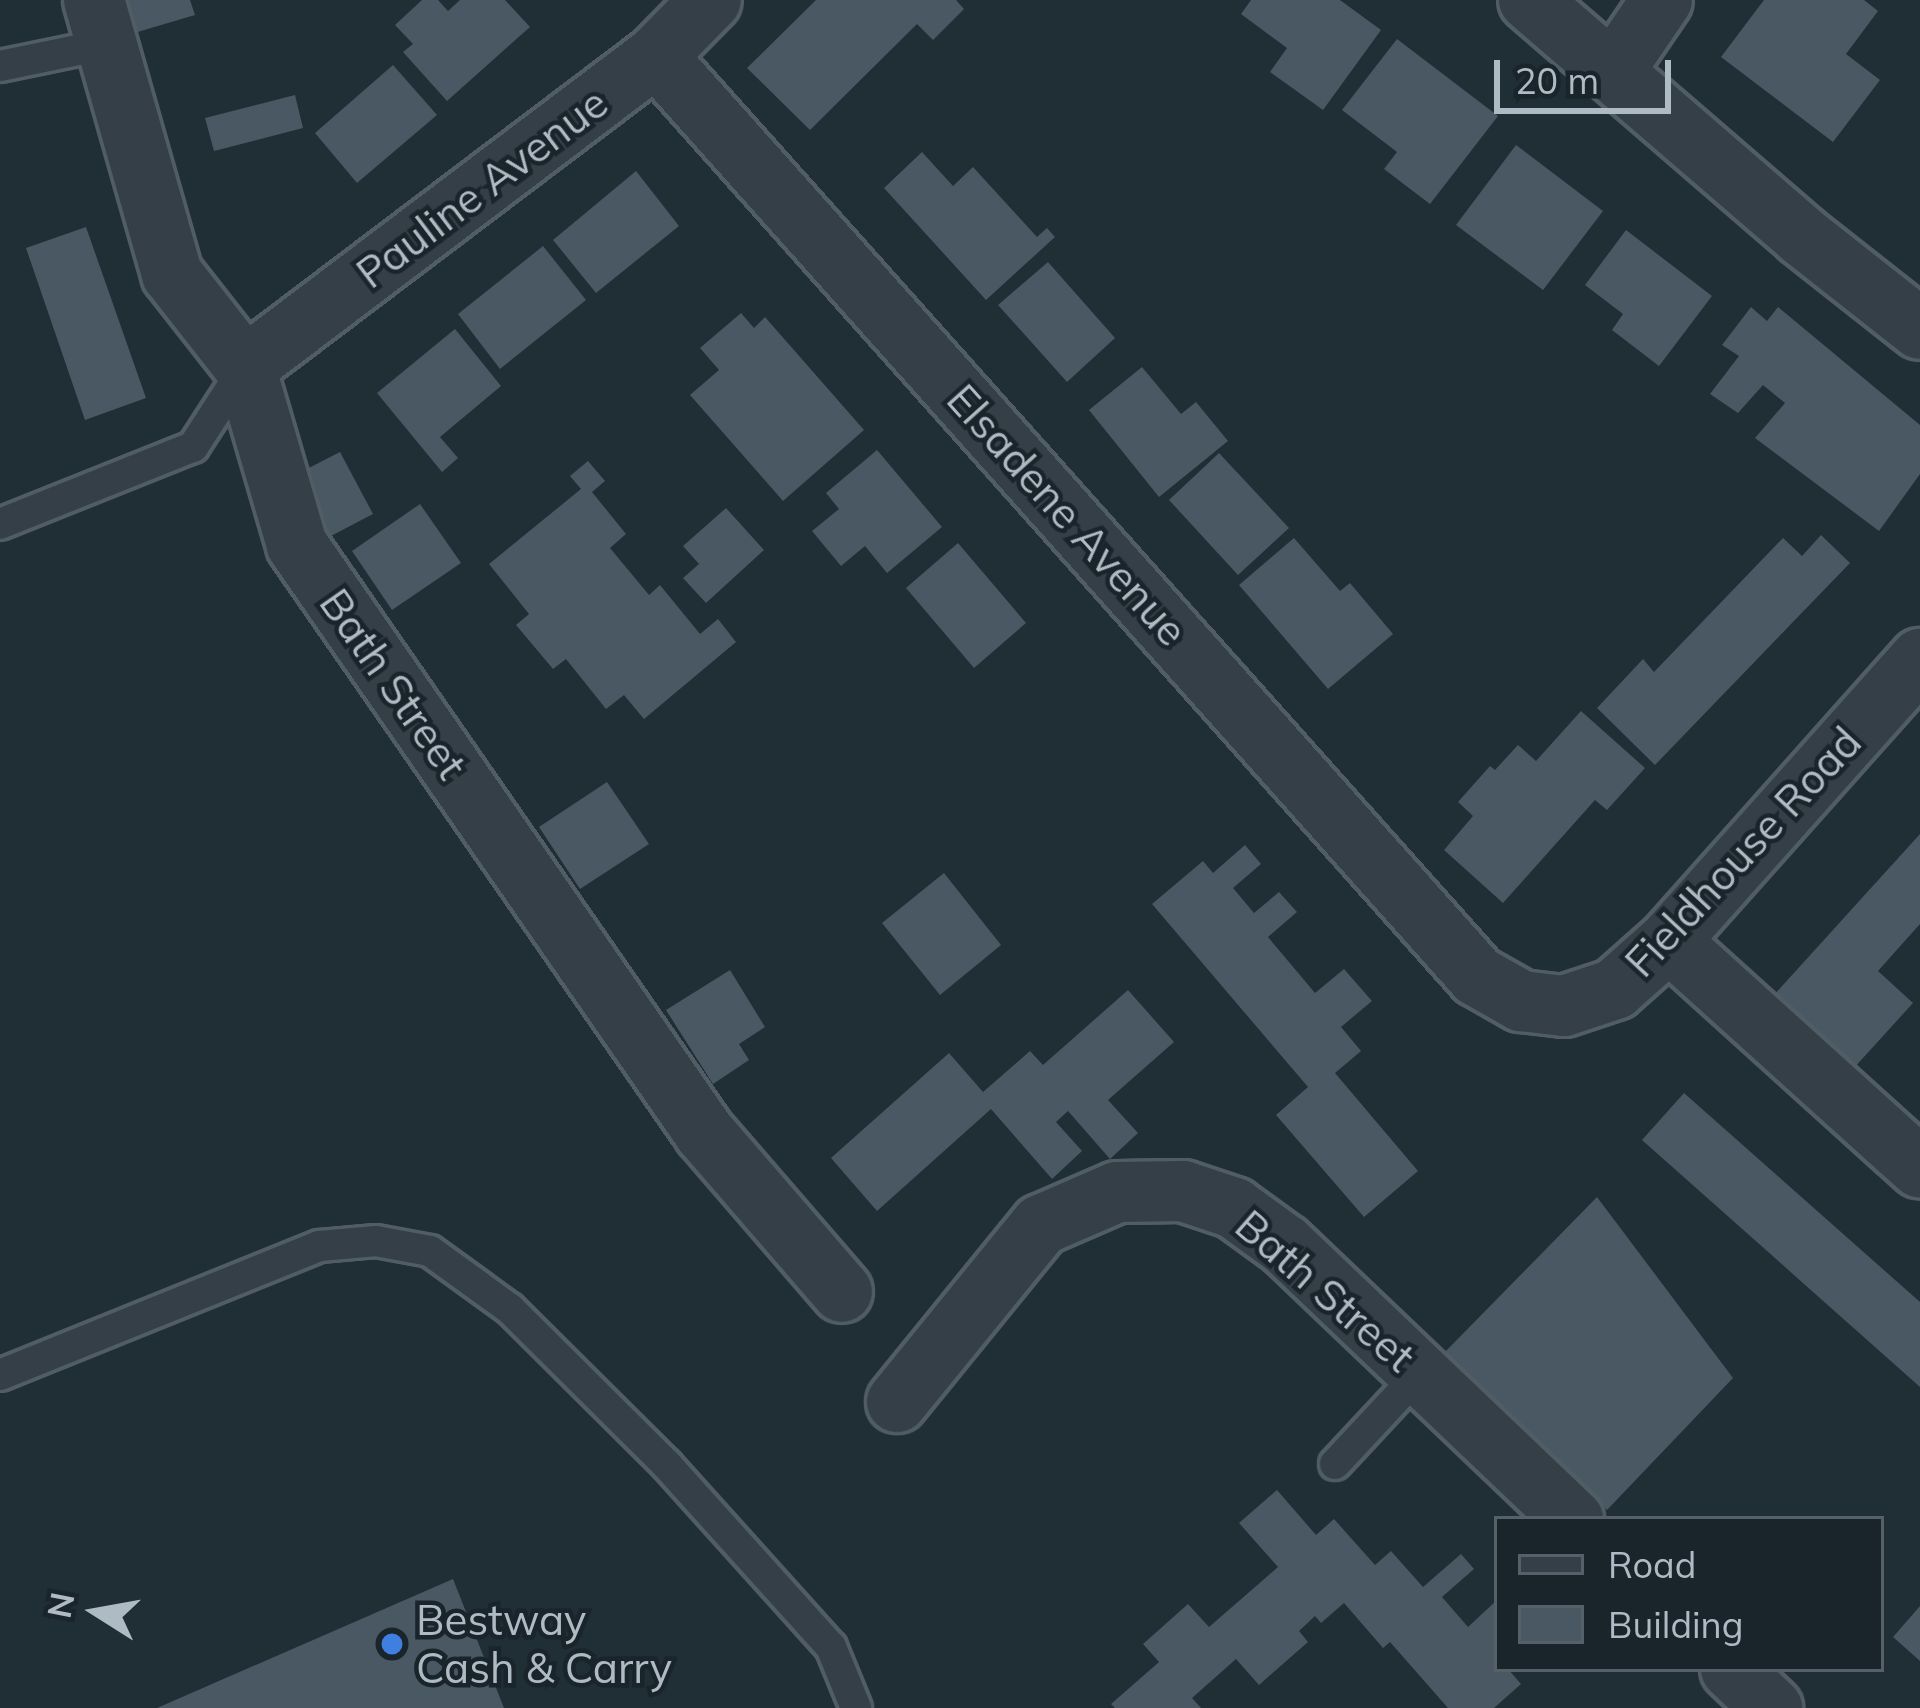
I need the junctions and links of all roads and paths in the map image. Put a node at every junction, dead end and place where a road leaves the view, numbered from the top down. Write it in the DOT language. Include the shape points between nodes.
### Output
graph roads {
  1 [pos="711,0"];
  2 [pos="1529,0"];
  3 [pos="1662,0"];
  4 [pos="100,22"];
  5 [pos="656,56"];
  6 [pos="0,66"];
  7 [pos="1613,72"];
  8 [pos="1920,329"];
  9 [pos="245,367"];
  10 [pos="0,524"];
  11 [pos="1920,659"];
  12 [pos="1670,941"];
  13 [pos="1478,976"];
  14 [pos="1920,1168"];
  15 [pos="842,1292"];
  16 [pos="1420,1373"];
  17 [pos="0,1375"];
  18 [pos="896,1402"];
  19 [pos="1335,1464"];
  20 [pos="1571,1516"];
  21 [pos="1734,1672"];
  22 [pos="856,1708"];
  23 [pos="1772,1708"];
  1 -- 5 [label="street, Pauline Avenue"];
  2 -- 7 [label="street"];
  3 -- 7 [label="street"];
  4 -- 6 [label="lane"];
  4 -- 9 [label="street, Bath Street" via="172,274"];
  5 -- 9 [label="street, Pauline Avenue"];
  5 -- 13 [label="street, Elsadene Avenue"];
  7 -- 8 [label="street"];
  9 -- 10 [label="lane" via="194,447"];
  9 -- 15 [label="street, Bath Street" via="297,545 704,1132"];
  11 -- 12 [label="street, Fieldhouse Road"];
  12 -- 13 [label="street, Fieldhouse Road" via="1615,989 1564,1006 1521,1000"];
  12 -- 14 [label="street"];
  16 -- 18 [label="street, Bath Street" via="1285,1245 1234,1208 1183,1191 1118,1192 1040,1225"];
  16 -- 19 [label="lane"];
  16 -- 20 [label="street, Bath Street"];
  17 -- 22 [label="lane" via="320,1246 376,1241 430,1251 510,1310 667,1465 831,1647"];
  21 -- 23 [label="street"];
}
